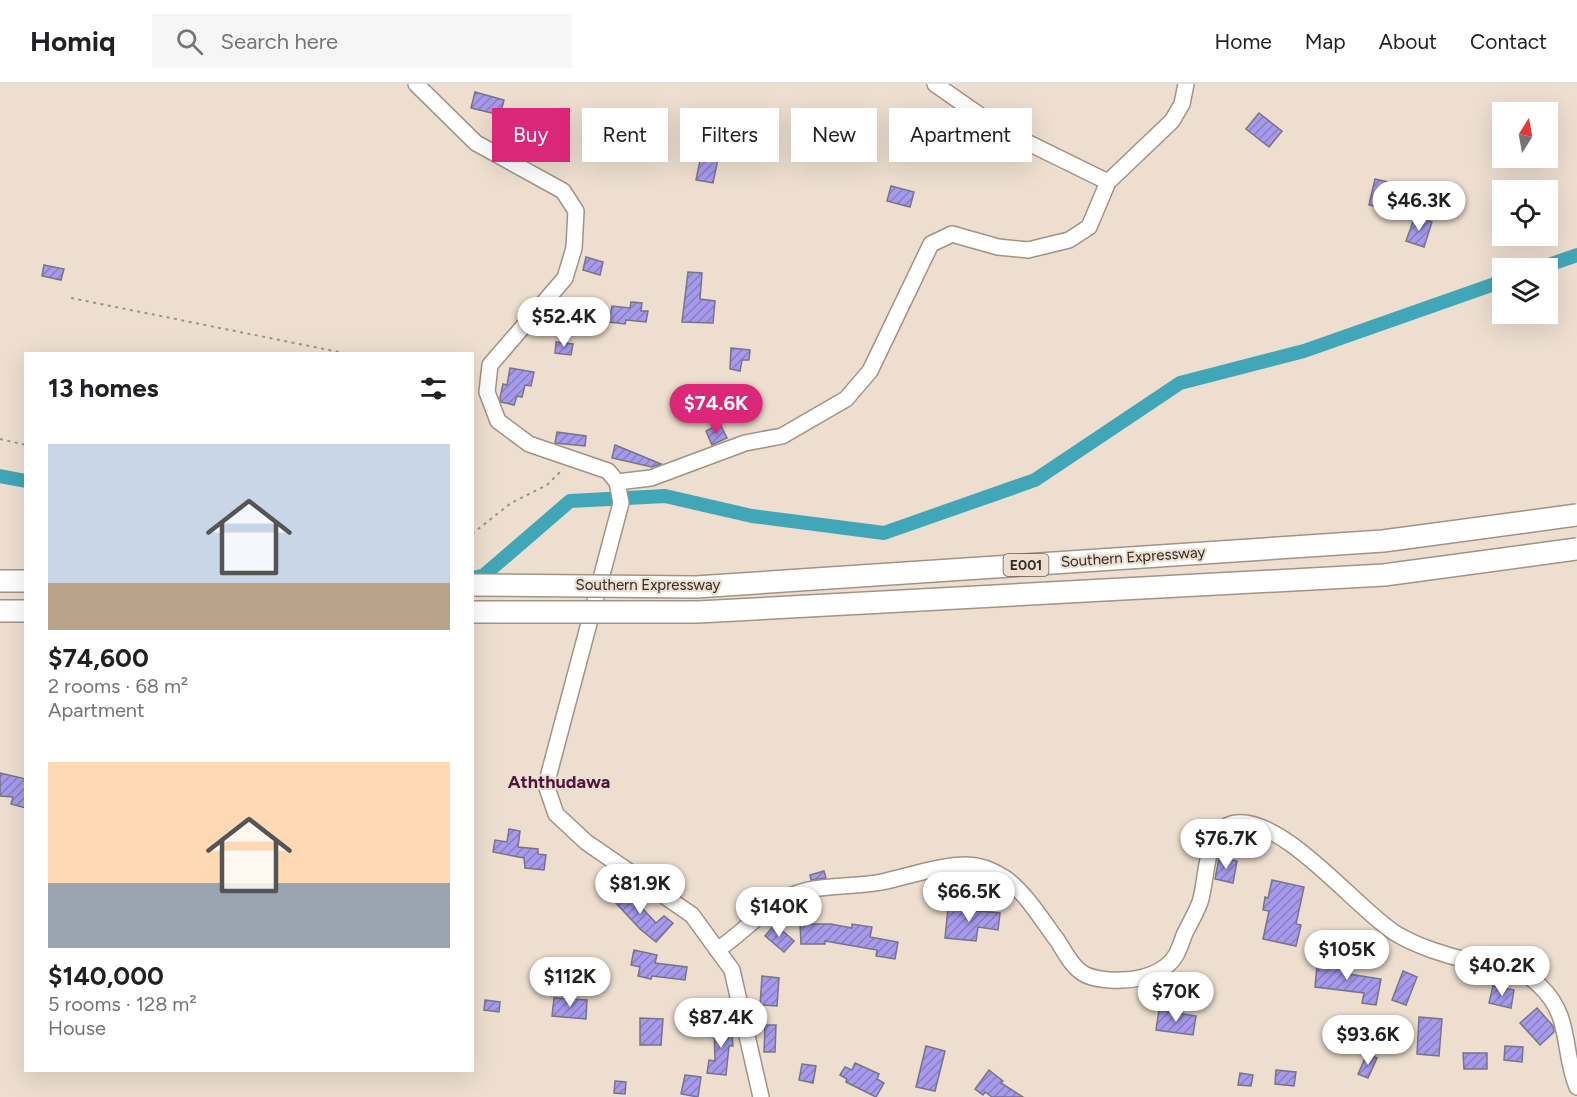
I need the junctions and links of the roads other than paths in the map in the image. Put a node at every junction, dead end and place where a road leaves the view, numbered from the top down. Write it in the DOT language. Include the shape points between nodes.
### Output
graph roads {
  1 [pos="416,84"];
  2 [pos="936,84"];
  3 [pos="1186,84"];
  4 [pos="1108,182"];
  5 [pos="618,484"];
  6 [pos="1577,515"];
  7 [pos="1577,549"];
  8 [pos="0,581"];
  9 [pos="24,581"];
  10 [pos="474,585"];
  11 [pos="0,611"];
  12 [pos="24,611"];
  13 [pos="474,612"];
  14 [pos="717,950"];
  15 [pos="1577,1087"];
  16 [pos="761,1097"];
  1 -- 5 [label="street" via="476,143 563,191 576,211 574,248 565,278 490,365 487,392 498,421 529,444 608,471"];
  2 -- 4 [label="street" via="998,128"];
  3 -- 4 [label="street" via="1182,104 1172,121"];
  4 -- 5 [label="street" via="1089,227 1069,240 1028,250 998,247 952,234 931,244 870,371 846,399 782,436 746,443 651,478"];
  5 -- 14 [label="street" via="621,502 546,785 556,814 586,842 692,915"];
  6 -- 10 [label="highway, Southern Expressway / E001, bridge" via="1383,541 696,586"];
  7 -- 13 [label="highway, Southern Expressway / E001, bridge" via="1384,575 698,612"];
  8 -- 9 [label="highway"];
  11 -- 12 [label="highway"];
  14 -- 15 [label="street" via="767,909 800,892 970,865 985,867 1018,890 1068,957 1088,976 1120,981 1152,975 1176,956 1201,901 1207,860 1218,834 1235,823 1247,824 1263,828 1316,862 1393,932 1468,961 1510,966 1537,983 1558,1007"];
  14 -- 16 [label="street" via="732,970"];
}
